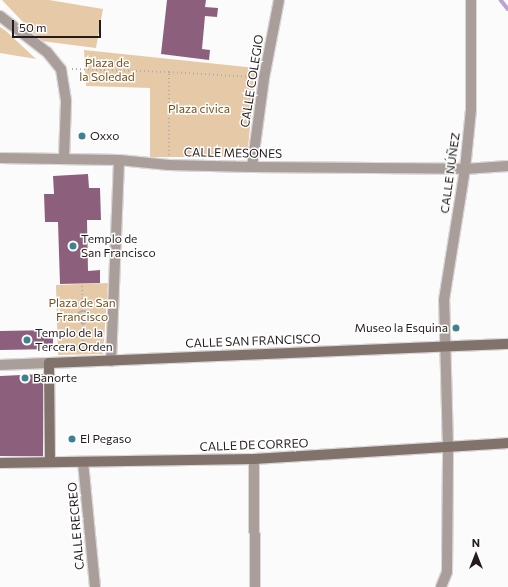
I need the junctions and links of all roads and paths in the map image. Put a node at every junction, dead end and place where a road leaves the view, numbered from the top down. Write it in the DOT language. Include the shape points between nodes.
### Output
graph roads {
  1 [pos="279,0"];
  2 [pos="471,0"];
  3 [pos="0,16"];
  4 [pos="61,69"];
  5 [pos="169,72"];
  6 [pos="264,78"];
  7 [pos="0,158"];
  8 [pos="64,159"];
  9 [pos="119,160"];
  10 [pos="169,165"];
  11 [pos="508,166"];
  12 [pos="252,167"];
  13 [pos="465,170"];
  14 [pos="82,286"];
  15 [pos="83,311"];
  16 [pos="58,317"];
  17 [pos="76,317"];
  18 [pos="83,324"];
  19 [pos="508,344"];
  20 [pos="444,348"];
  21 [pos="111,360"];
  22 [pos="84,362"];
  23 [pos="49,363"];
  24 [pos="0,365"];
  25 [pos="508,443"];
  26 [pos="448,448"];
  27 [pos="254,459"];
  28 [pos="50,460"];
  29 [pos="83,462"];
  30 [pos="0,463"];
  31 [pos="95,587"];
  32 [pos="255,587"];
  33 [pos="441,587"];
  1 -- 6 [label="street, CALLE COLEGIO"];
  2 -- 13 [label="street, CALLE NÚÑEZ" via="471,110"];
  3 -- 4 [label="street" via="47,52"];
  4 -- 5 [label="path"];
  4 -- 8 [label="street" via="66,102"];
  5 -- 6 [label="path"];
  5 -- 10 [label="path"];
  6 -- 12 [label="street, CALLE COLEGIO"];
  7 -- 8 [label="street, CALLE MESONES"];
  8 -- 9 [label="street, CALLE MESONES"];
  9 -- 10 [label="street, CALLE MESONES"];
  9 -- 21 [label="street"];
  10 -- 12 [label="street, CALLE MESONES"];
  11 -- 13 [label="street, CALLE MESONES"];
  12 -- 13 [label="street, CALLE MESONES"];
  13 -- 20 [label="street, CALLE NÚÑEZ" via="444,300"];
  14 -- 15 [label="path"];
  15 -- 17 [label="path"];
  15 -- 18 [label="path" via="89,316"];
  16 -- 17 [label="path"];
  17 -- 18 [label="path" via="77,321"];
  18 -- 22 [label="path"];
  19 -- 20 [label="street, CALLE SAN FRANCISCO"];
  20 -- 21 [label="street, CALLE SAN FRANCISCO"];
  20 -- 26 [label="street, CALLE NÚÑEZ"];
  21 -- 22 [label="street, CALLE SAN FRANCISCO"];
  22 -- 23 [label="street, CALLE SAN FRANCISCO"];
  23 -- 24 [label="street, CALLE SAN FRANCISCO"];
  23 -- 28 [label="street"];
  25 -- 26 [label="street, CALLE DE CORREO"];
  26 -- 27 [label="street, CALLE DE CORREO"];
  26 -- 33 [label="street, CALLE NÚÑEZ" via="447,572"];
  27 -- 29 [label="street, CALLE DE CORREO"];
  27 -- 32 [label="street"];
  28 -- 29 [label="street, CALLE DE CORREO"];
  28 -- 30 [label="street, CALLE DE CORREO"];
  29 -- 31 [label="street, CALLE RECREO"];
}
